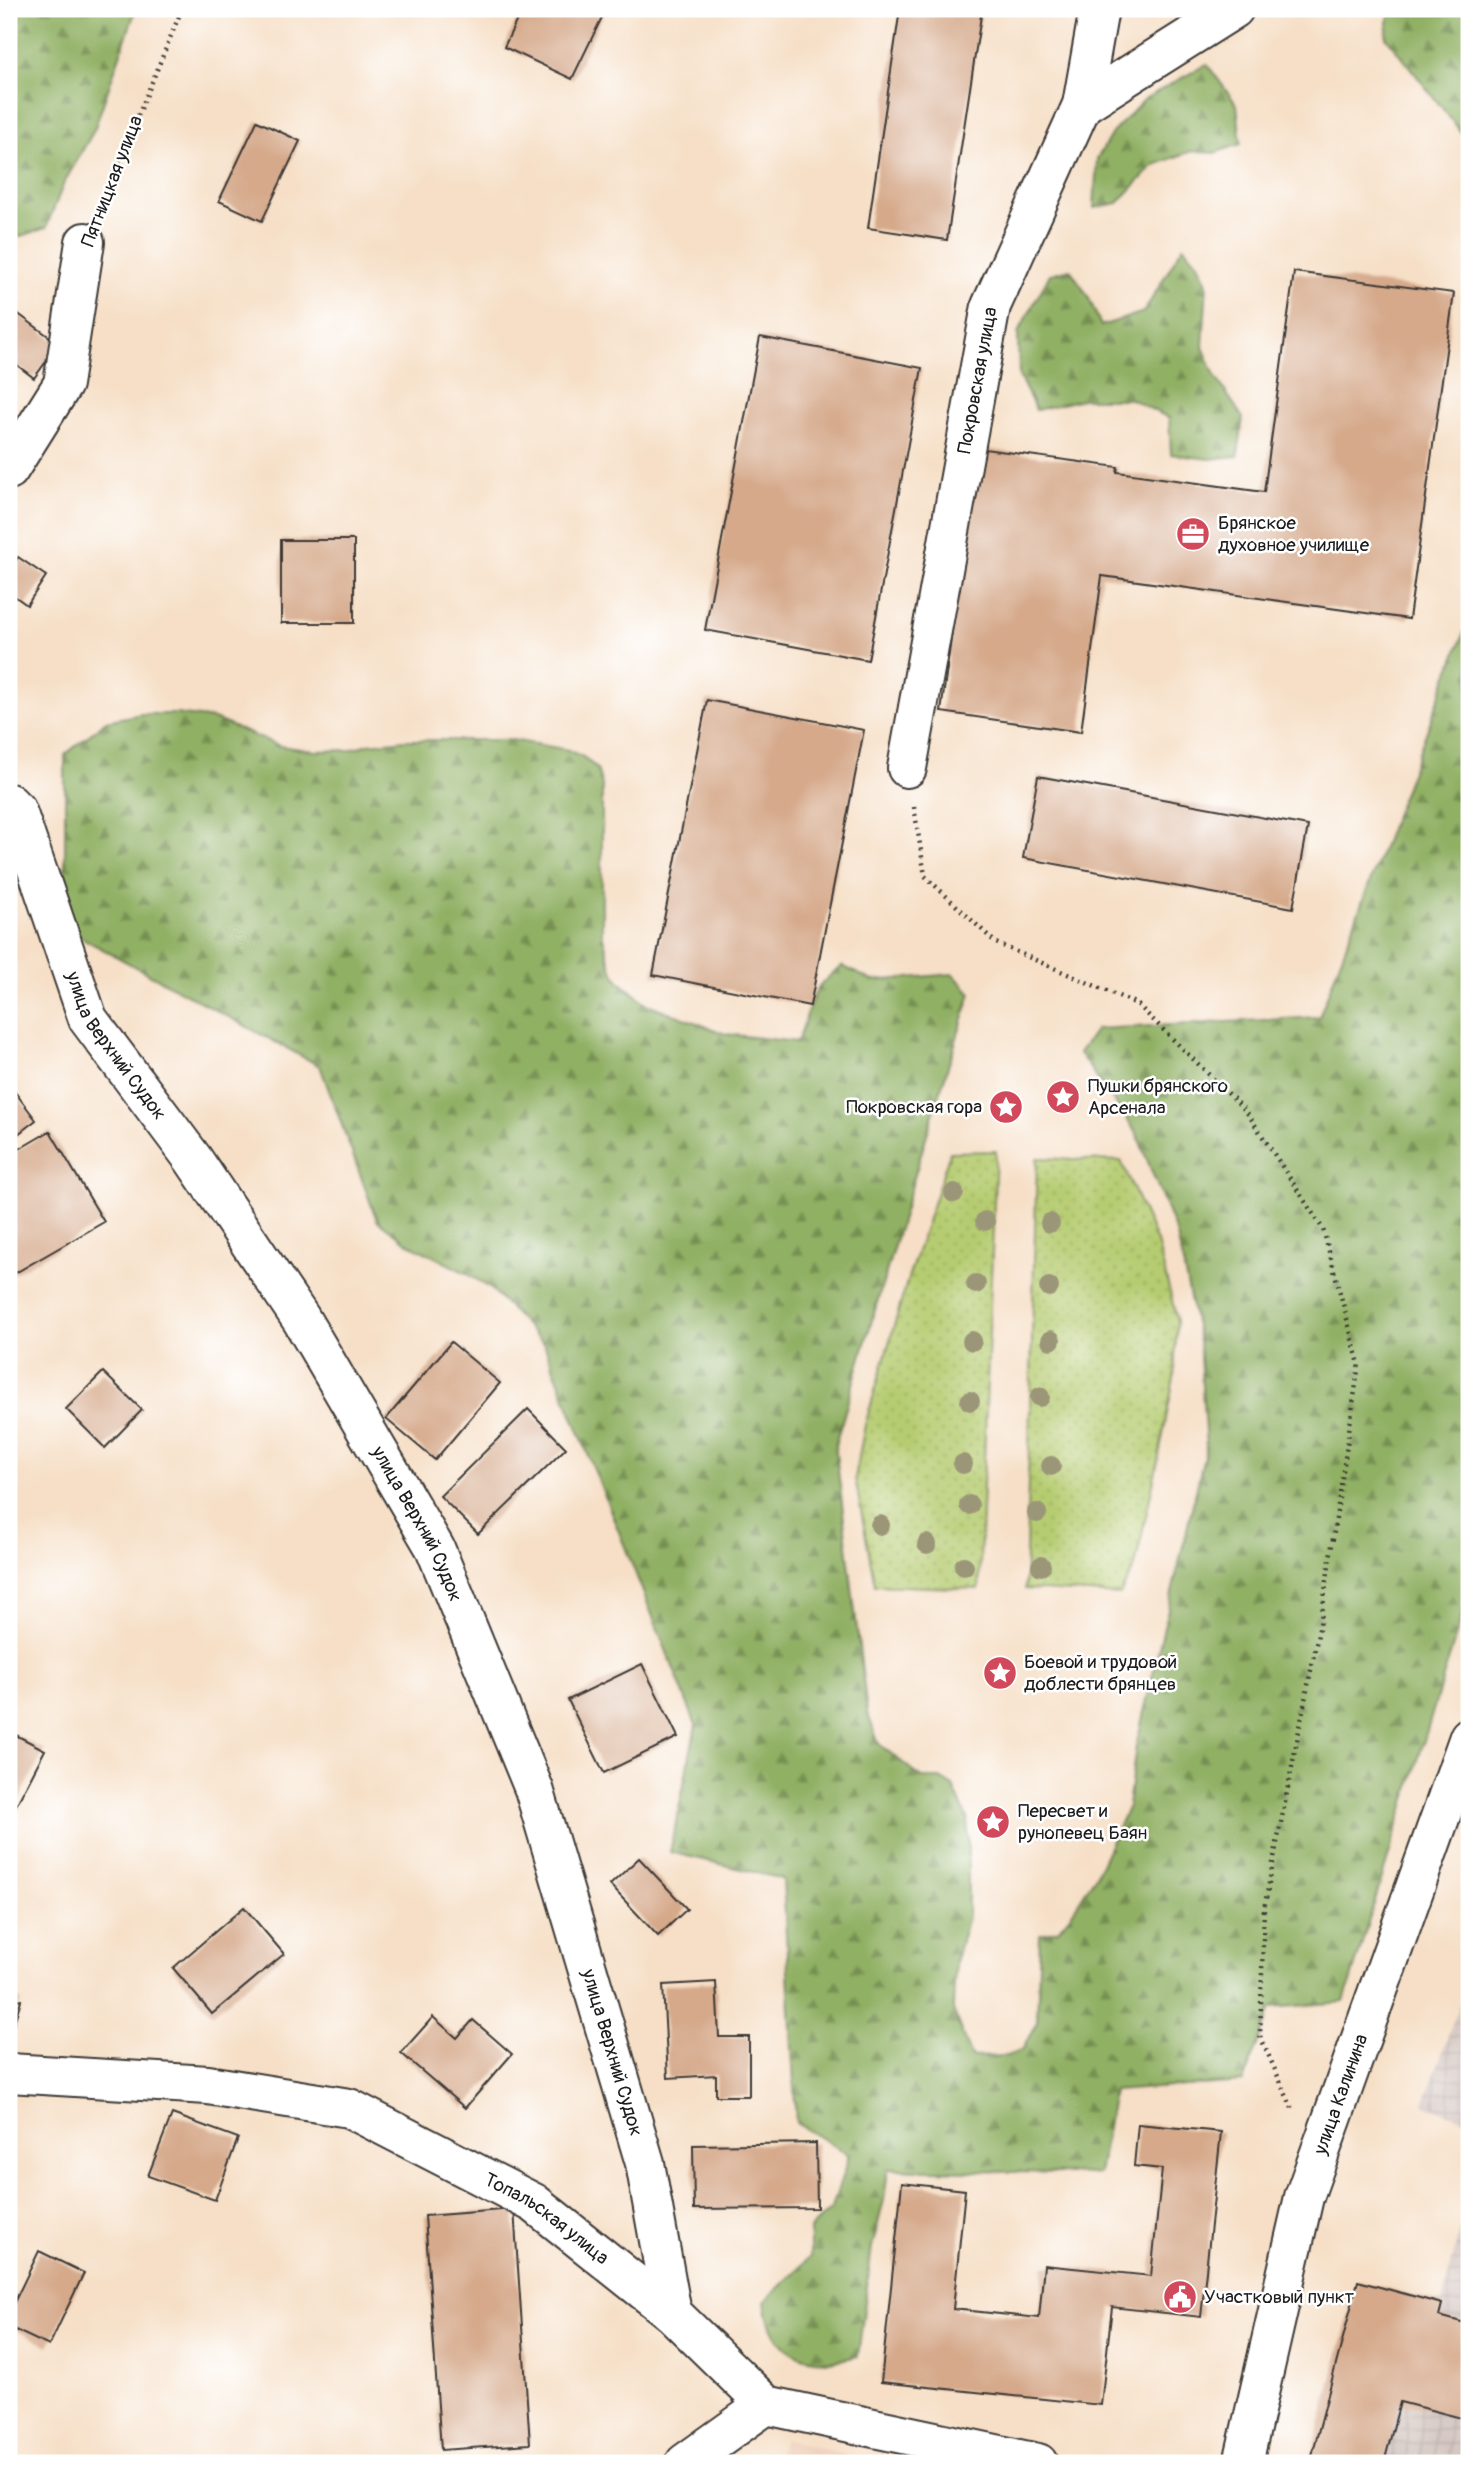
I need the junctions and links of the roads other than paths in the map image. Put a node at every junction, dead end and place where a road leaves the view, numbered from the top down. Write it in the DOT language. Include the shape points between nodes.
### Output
graph roads {
  1 [pos="1099,9"];
  2 [pos="1234,9"];
  3 [pos="1082,105"];
  4 [pos="85,242"];
  5 [pos="9,470"];
  6 [pos="907,768"];
  7 [pos="9,803"];
  8 [pos="1469,1737"];
  9 [pos="9,2073"];
  10 [pos="672,2313"];
  11 [pos="766,2405"];
  12 [pos="685,2463"];
  13 [pos="1038,2463"];
  14 [pos="1243,2463"];
  1 -- 3 [label="street, Покровская улица"];
  2 -- 3 [label="street"];
  3 -- 6 [label="street, Покровская улица" via="991,306"];
  4 -- 5 [label="street, Пятницкая улица" via="62,384"];
  7 -- 10 [label="street, улица Верхний Судок" via="17,811 88,1018 301,1319 435,1548 534,1789 645,2163"];
  8 -- 14 [label="street, улица Калинина" via="1304,2197"];
  9 -- 10 [label="street, Топальская улица" via="208,2085 349,2108 534,2203"];
  10 -- 11 [label="street, Топальская улица"];
  11 -- 12 [label="street"];
  11 -- 13 [label="street"];
}
